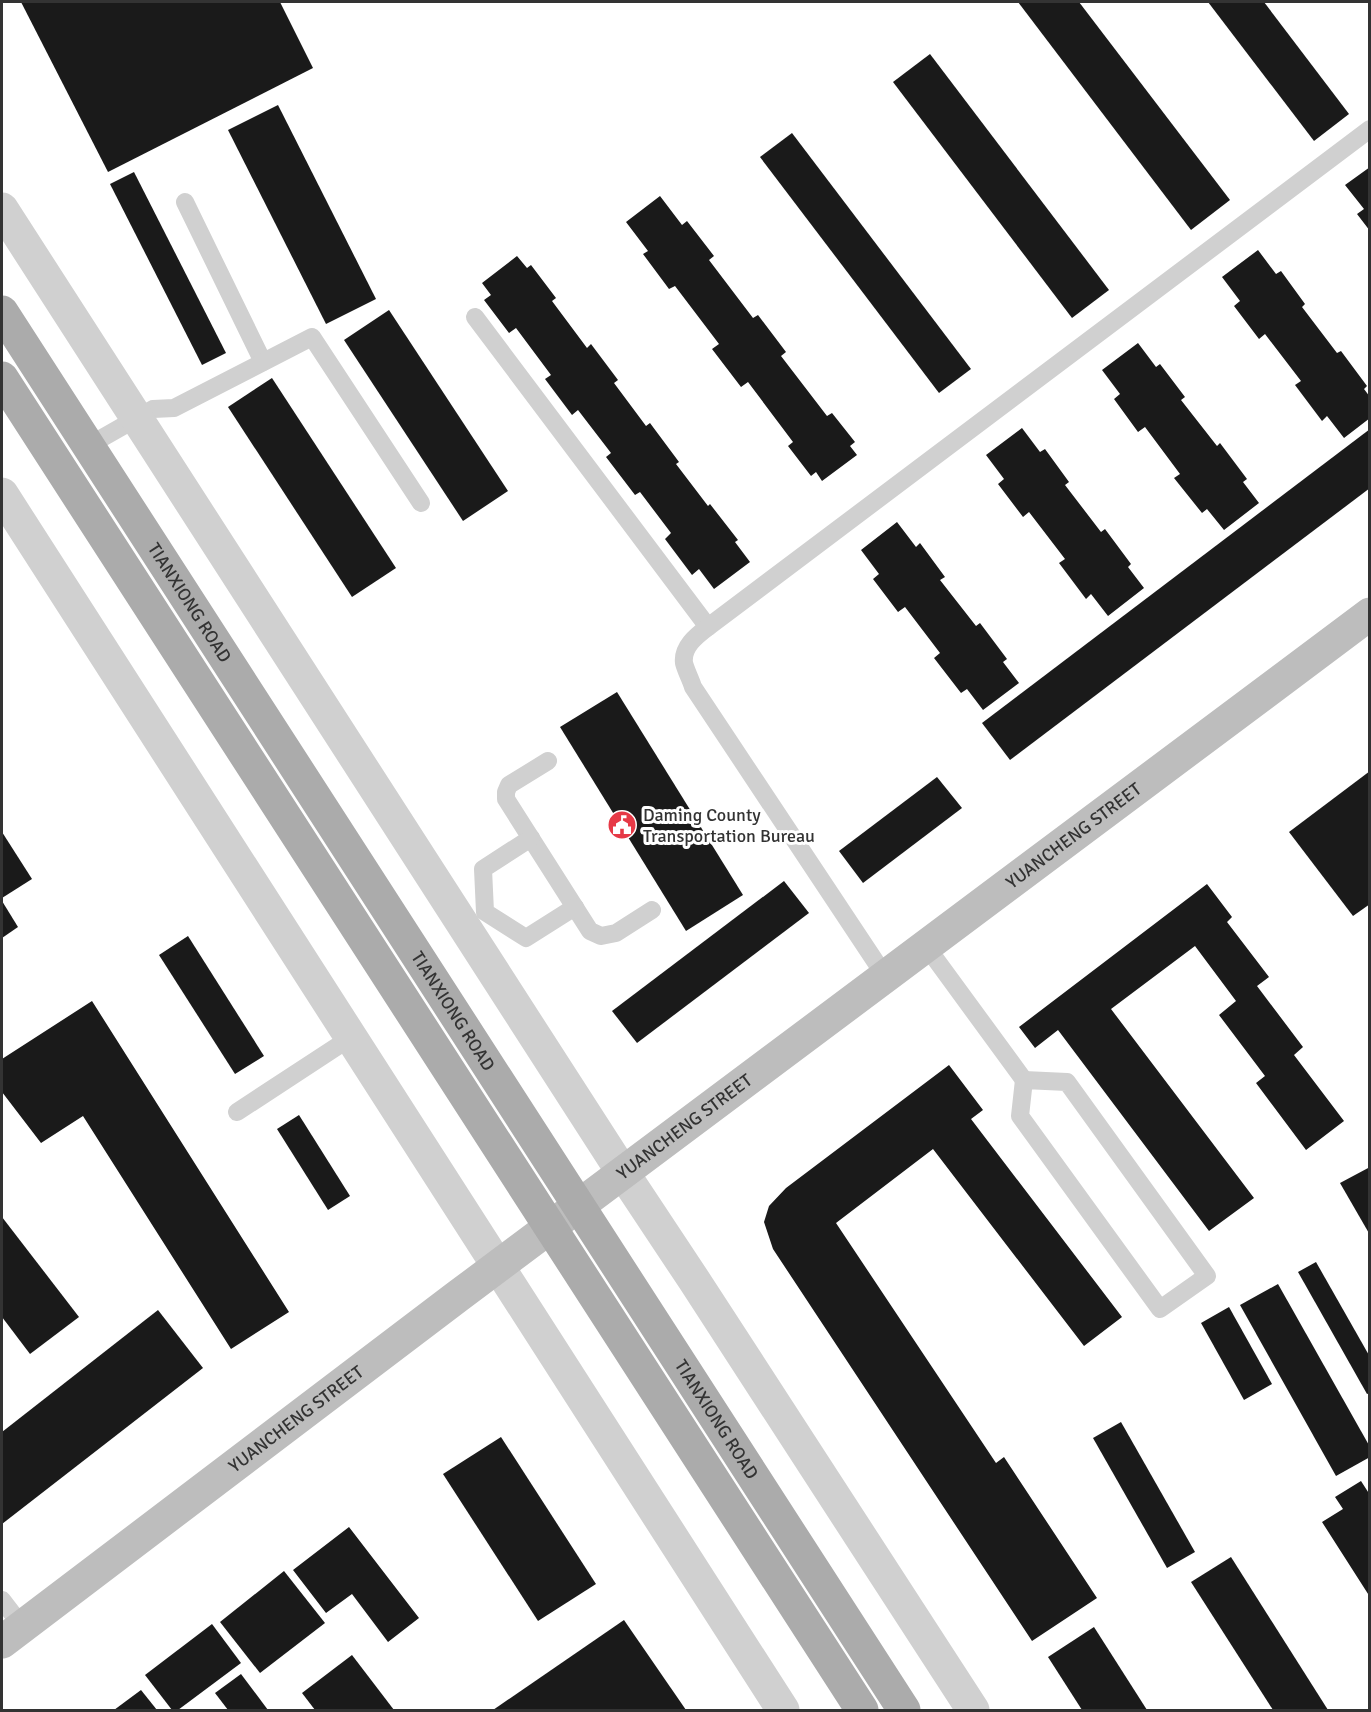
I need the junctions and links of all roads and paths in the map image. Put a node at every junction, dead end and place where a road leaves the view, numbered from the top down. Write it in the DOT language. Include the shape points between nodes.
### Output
graph roads {
  1 [pos="1370,129"];
  2 [pos="186,202"];
  3 [pos="2,209"];
  4 [pos="2,312"];
  5 [pos="475,317"];
  6 [pos="263,362"];
  7 [pos="2,378"];
  8 [pos="136,419"];
  9 [pos="88,446"];
  10 [pos="2,494"];
  11 [pos="422,502"];
  12 [pos="1370,614"];
  13 [pos="708,627"];
  14 [pos="548,761"];
  15 [pos="531,838"];
  16 [pos="575,907"];
  17 [pos="652,910"];
  18 [pos="926,946"];
  19 [pos="885,976"];
  20 [pos="351,1038"];
  21 [pos="1024,1080"];
  22 [pos="237,1112"];
  23 [pos="623,1173"];
  24 [pos="579,1206"];
  25 [pos="549,1227"];
  26 [pos="497,1266"];
  27 [pos="2,1600"];
  28 [pos="12,1634"];
  29 [pos="783,1710"];
  30 [pos="861,1710"];
  31 [pos="904,1710"];
  32 [pos="973,1710"];
  1 -- 13 [label="lane"];
  2 -- 6 [label="lane"];
  3 -- 8 [label="street"];
  4 -- 9 [label="main road, TIANXIONG ROAD"];
  5 -- 13 [label="lane"];
  6 -- 8 [label="lane" via="174,408 153,410"];
  6 -- 11 [label="lane" via="312,337"];
  7 -- 25 [label="main road, TIANXIONG ROAD"];
  8 -- 9 [label="lane"];
  8 -- 23 [label="street"];
  9 -- 24 [label="main road, TIANXIONG ROAD"];
  10 -- 20 [label="street"];
  12 -- 18 [label="street, YUANCHENG STREET"];
  13 -- 19 [label="lane" via="686,650 684,663 693,687"];
  14 -- 15 [label="lane" via="509,785 506,792 506,799"];
  15 -- 16 [label="lane"];
  15 -- 16 [label="lane" via="483,868 485,912 526,938"];
  16 -- 17 [label="lane" via="590,931 602,936 616,933"];
  18 -- 19 [label="street, YUANCHENG STREET"];
  18 -- 21 [label="lane"];
  19 -- 23 [label="street, YUANCHENG STREET"];
  20 -- 22 [label="lane"];
  20 -- 26 [label="street"];
  21 -- 21 [label="lane" via="1020,1116 1160,1309 1207,1276 1067,1083"];
  23 -- 24 [label="street, YUANCHENG STREET"];
  23 -- 32 [label="street"];
  24 -- 25 [label="street, YUANCHENG STREET"];
  24 -- 31 [label="main road, TIANXIONG ROAD"];
  25 -- 26 [label="street, YUANCHENG STREET"];
  25 -- 30 [label="main road, TIANXIONG ROAD"];
  26 -- 28 [label="street, YUANCHENG STREET"];
  26 -- 29 [label="street"];
  27 -- 28 [label="lane"];
}
